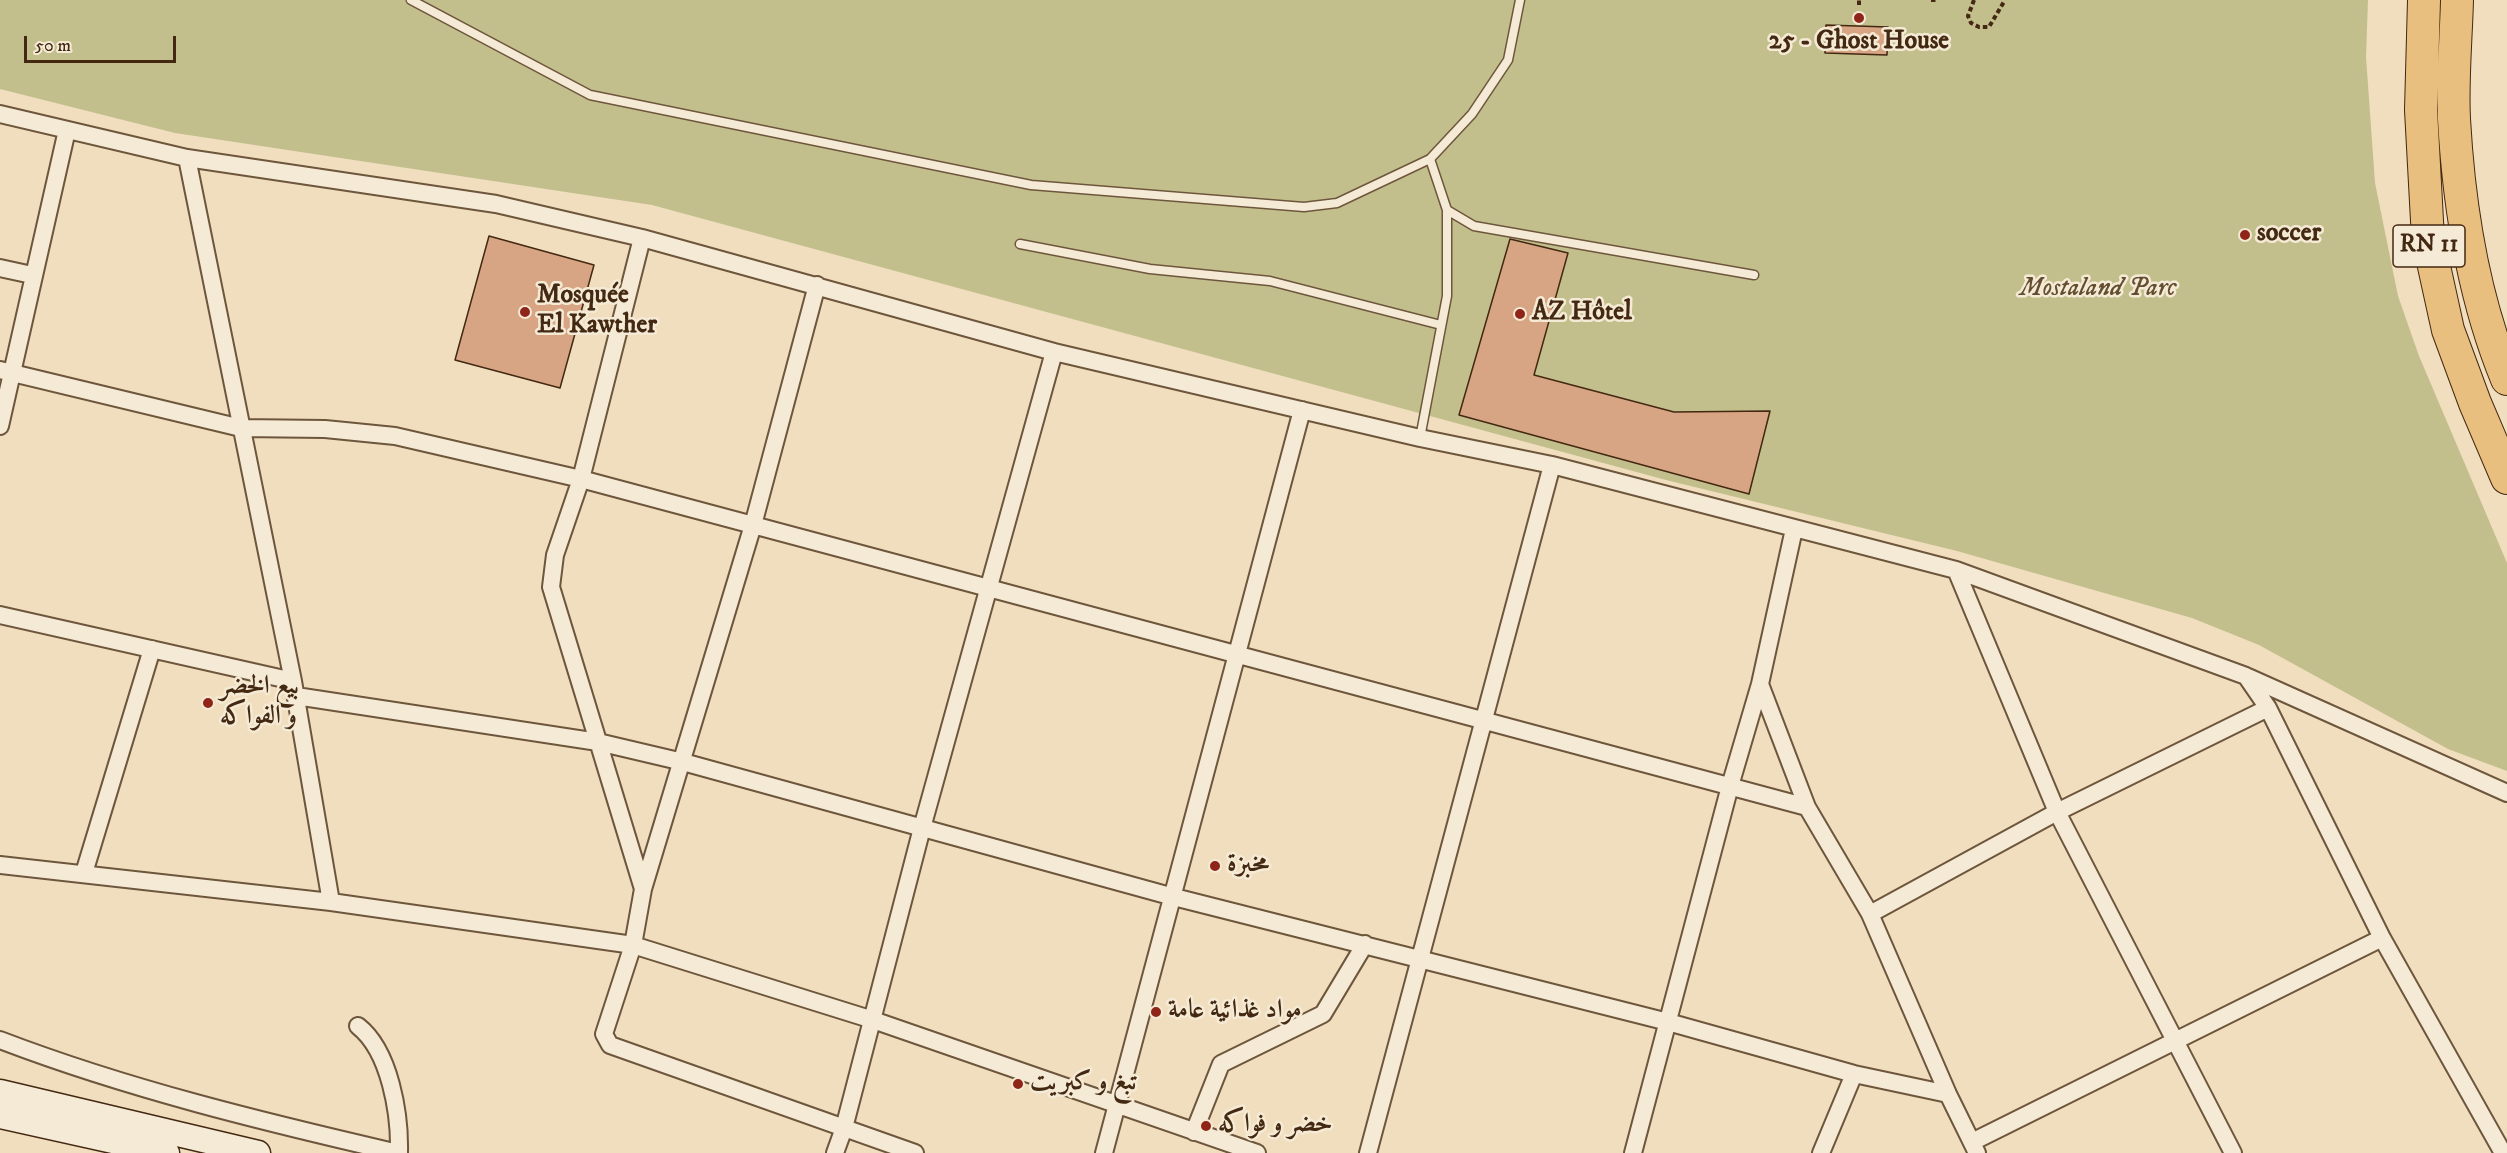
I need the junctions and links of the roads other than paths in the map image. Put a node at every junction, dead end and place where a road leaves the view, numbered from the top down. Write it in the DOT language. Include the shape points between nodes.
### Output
graph roads {
  1 [pos="411,0"];
  2 [pos="1521,0"];
  3 [pos="2424,0"];
  4 [pos="2457,0"];
  5 [pos="0,114"];
  6 [pos="67,130"];
  7 [pos="187,158"];
  8 [pos="1430,159"];
  9 [pos="1447,210"];
  10 [pos="642,238"];
  11 [pos="1020,244"];
  12 [pos="0,268"];
  13 [pos="32,275"];
  14 [pos="1754,275"];
  15 [pos="817,285"];
  16 [pos="1441,325"];
  17 [pos="1054,352"];
  18 [pos="6,371"];
  19 [pos="2507,379"];
  20 [pos="1302,410"];
  21 [pos="0,426"];
  22 [pos="241,428"];
  23 [pos="1420,438"];
  24 [pos="1552,465"];
  25 [pos="2507,478"];
  26 [pos="581,479"];
  27 [pos="753,525"];
  28 [pos="1794,530"];
  29 [pos="1956,570"];
  30 [pos="988,588"];
  31 [pos="0,615"];
  32 [pos="152,649"];
  33 [pos="1235,654"];
  34 [pos="2246,676"];
  35 [pos="1760,684"];
  36 [pos="294,688"];
  37 [pos="2268,708"];
  38 [pos="1482,720"];
  39 [pos="598,742"];
  40 [pos="683,762"];
  41 [pos="1730,786"];
  42 [pos="2507,793"];
  43 [pos="1808,807"];
  44 [pos="2057,812"];
  45 [pos="922,828"];
  46 [pos="0,865"];
  47 [pos="84,873"];
  48 [pos="643,889"];
  49 [pos="1170,896"];
  50 [pos="331,902"];
  51 [pos="1870,914"];
  52 [pos="2382,938"];
  53 [pos="1365,944"];
  54 [pos="633,945"];
  55 [pos="1419,957"];
  56 [pos="873,1020"];
  57 [pos="1668,1022"];
  58 [pos="357,1026"];
  59 [pos="0,1040"];
  60 [pos="2173,1040"];
  61 [pos="1854,1074"];
  62 [pos="0,1092"];
  63 [pos="1948,1094"];
  64 [pos="1116,1106"];
  65 [pos="0,1116"];
  66 [pos="844,1128"];
  67 [pos="1194,1132"];
  68 [pos="1975,1148"];
  69 [pos="167,1153"];
  70 [pos="258,1153"];
  71 [pos="398,1153"];
  72 [pos="834,1153"];
  73 [pos="915,1153"];
  74 [pos="1104,1153"];
  75 [pos="1257,1153"];
  76 [pos="1368,1153"];
  77 [pos="1633,1153"];
  78 [pos="1821,1153"];
  79 [pos="2233,1153"];
  80 [pos="2503,1153"];
  1 -- 8 [label="lane" via="590,95 1031,185 1304,207 1337,203"];
  2 -- 8 [label="lane" via="1508,60 1472,114"];
  3 -- 25 [label="highway, RN 11" via="2421,110 2428,239 2448,330"];
  4 -- 19 [label="highway, RN 11" via="2454,117 2461,212 2476,281"];
  5 -- 6 [label="street"];
  6 -- 7 [label="street"];
  6 -- 13 [label="street"];
  7 -- 10 [label="street" via="496,204"];
  7 -- 22 [label="street"];
  8 -- 9 [label="lane"];
  9 -- 14 [label="lane" via="1474,226"];
  9 -- 16 [label="lane" via="1447,296"];
  10 -- 15 [label="street"];
  10 -- 26 [label="street"];
  11 -- 16 [label="lane" via="1150,269 1270,281"];
  12 -- 13 [label="street"];
  13 -- 18 [label="street"];
  15 -- 17 [label="street"];
  15 -- 27 [label="street"];
  16 -- 23 [label="lane"];
  17 -- 20 [label="street"];
  17 -- 30 [label="street"];
  18 -- 21 [label="street"];
  18 -- 22 [label="street"];
  20 -- 23 [label="street"];
  20 -- 33 [label="street"];
  22 -- 26 [label="street" via="325,429 395,436"];
  22 -- 36 [label="street"];
  23 -- 24 [label="street"];
  24 -- 28 [label="street"];
  24 -- 38 [label="street"];
  26 -- 27 [label="street"];
  26 -- 39 [label="street" via="555,555 551,587"];
  27 -- 30 [label="street"];
  27 -- 40 [label="street"];
  28 -- 29 [label="street"];
  28 -- 35 [label="street"];
  29 -- 34 [label="street"];
  29 -- 44 [label="street"];
  30 -- 33 [label="street"];
  30 -- 45 [label="street"];
  31 -- 32 [label="street"];
  32 -- 36 [label="street"];
  32 -- 47 [label="street"];
  33 -- 38 [label="street"];
  33 -- 49 [label="street"];
  34 -- 37 [label="street"];
  34 -- 42 [label="street"];
  35 -- 41 [label="street"];
  35 -- 43 [label="street"];
  36 -- 39 [label="street"];
  36 -- 50 [label="street"];
  37 -- 44 [label="street"];
  37 -- 52 [label="street"];
  38 -- 41 [label="street"];
  38 -- 55 [label="street"];
  39 -- 40 [label="street"];
  39 -- 48 [label="street"];
  40 -- 45 [label="street"];
  40 -- 48 [label="street"];
  41 -- 43 [label="street"];
  41 -- 57 [label="street"];
  43 -- 51 [label="street"];
  44 -- 51 [label="street"];
  44 -- 60 [label="street"];
  45 -- 49 [label="street"];
  45 -- 56 [label="street"];
  46 -- 47 [label="street"];
  47 -- 50 [label="street"];
  48 -- 54 [label="street"];
  49 -- 53 [label="street"];
  49 -- 64 [label="street"];
  50 -- 54 [label="street"];
  51 -- 63 [label="street"];
  52 -- 60 [label="street"];
  52 -- 80 [label="street"];
  53 -- 55 [label="street"];
  53 -- 67 [label="street" via="1323,1014 1221,1064"];
  54 -- 56 [label="street"];
  54 -- 66 [label="street" via="604,1034 606,1041"];
  55 -- 57 [label="street"];
  55 -- 76 [label="street"];
  56 -- 64 [label="street"];
  56 -- 66 [label="street"];
  57 -- 61 [label="street"];
  57 -- 77 [label="street"];
  58 -- 71 [label="street" via="371,1039 392,1091"];
  59 -- 71 [label="street" via="210,1106"];
  60 -- 68 [label="street"];
  60 -- 79 [label="street"];
  61 -- 63 [label="street"];
  61 -- 78 [label="street"];
  62 -- 70 [label="street"];
  63 -- 68 [label="street"];
  64 -- 67 [label="street"];
  64 -- 74 [label="street"];
  65 -- 69 [label="street"];
  66 -- 72 [label="street"];
  66 -- 73 [label="street"];
  67 -- 75 [label="street"];
}
